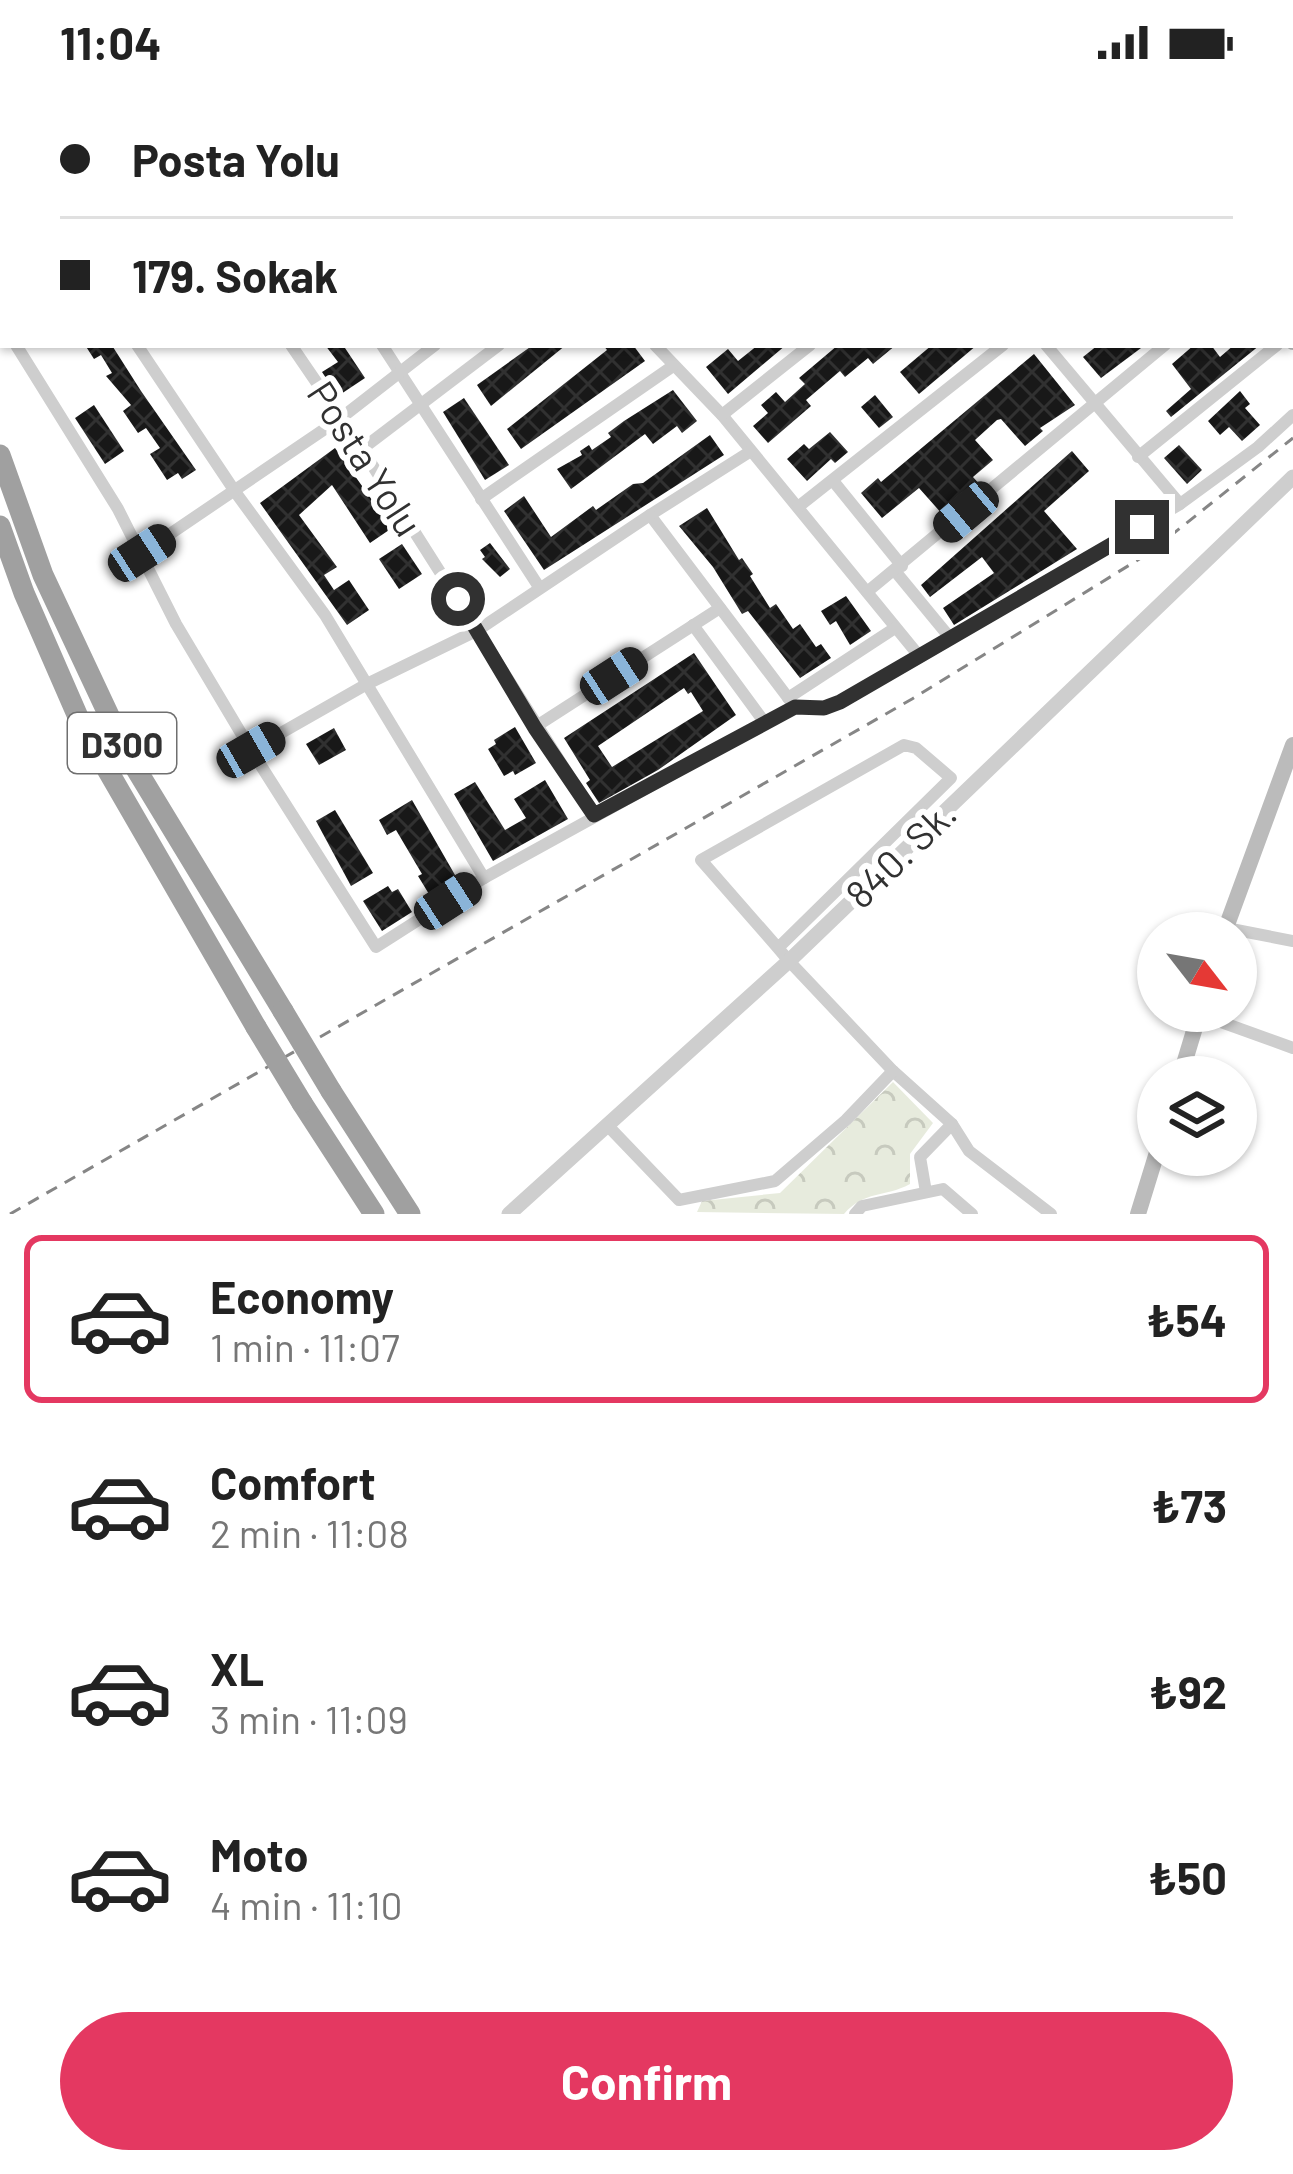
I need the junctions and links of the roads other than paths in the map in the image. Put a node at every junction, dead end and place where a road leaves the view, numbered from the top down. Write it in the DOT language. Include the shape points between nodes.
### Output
graph roads {
  1 [pos="18,348"];
  2 [pos="139,348"];
  3 [pos="293,348"];
  4 [pos="384,348"];
  5 [pos="431,348"];
  6 [pos="495,348"];
  7 [pos="659,348"];
  8 [pos="806,348"];
  9 [pos="999,348"];
  10 [pos="1048,348"];
  11 [pos="1162,348"];
  12 [pos="1273,348"];
  13 [pos="674,366"];
  14 [pos="401,373"];
  15 [pos="1094,403"];
  16 [pos="422,405"];
  17 [pos="722,415"];
  18 [pos="1293,415"];
  19 [pos="341,418"];
  20 [pos="362,449"];
  21 [pos="751,451"];
  22 [pos="0,455"];
  23 [pos="1138,457"];
  24 [pos="1288,480"];
  25 [pos="834,482"];
  26 [pos="236,493"];
  27 [pos="481,500"];
  28 [pos="1180,504"];
  29 [pos="798,507"];
  30 [pos="650,514"];
  31 [pos="0,526"];
  32 [pos="142,553"];
  33 [pos="899,569"];
  34 [pos="539,587"];
  35 [pos="867,592"];
  36 [pos="720,608"];
  37 [pos="693,626"];
  38 [pos="895,628"];
  39 [pos="478,630"];
  40 [pos="951,639"];
  41 [pos="920,657"];
  42 [pos="368,684"];
  43 [pos="791,703"];
  44 [pos="764,724"];
  45 [pos="535,728"];
  46 [pos="1293,745"];
  47 [pos="251,750"];
  48 [pos="594,815"];
  49 [pos="484,878"];
  50 [pos="1232,912"];
  51 [pos="1257,935"];
  52 [pos="1293,941"];
  53 [pos="783,954"];
  54 [pos="1252,1032"];
  55 [pos="1293,1048"];
  56 [pos="893,1071"];
  57 [pos="952,1124"];
  58 [pos="609,1126"];
  59 [pos="1150,1176"];
  60 [pos="926,1192"];
  61 [pos="679,1200"];
  62 [pos="1031,1208"];
  63 [pos="374,1214"];
  64 [pos="410,1214"];
  65 [pos="508,1214"];
  66 [pos="690,1214"];
  67 [pos="855,1214"];
  68 [pos="972,1214"];
  69 [pos="1051,1214"];
  70 [pos="1138,1214"];
  1 -- 32 [label="street"];
  2 -- 26 [label="street"];
  3 -- 19 [label="street, Posta Yolu"];
  4 -- 14 [label="street"];
  5 -- 14 [label="street"];
  6 -- 16 [label="street"];
  7 -- 13 [label="street"];
  8 -- 17 [label="street"];
  9 -- 25 [label="street"];
  10 -- 15 [label="street"];
  11 -- 15 [label="street"];
  12 -- 23 [label="street"];
  13 -- 17 [label="street"];
  13 -- 27 [label="street"];
  14 -- 16 [label="street"];
  14 -- 19 [label="street"];
  15 -- 23 [label="street"];
  15 -- 33 [label="street"];
  16 -- 20 [label="street"];
  16 -- 27 [label="street"];
  17 -- 21 [label="street"];
  18 -- 28 [label="street"];
  19 -- 20 [label="street, Posta Yolu"];
  19 -- 26 [label="street"];
  20 -- 39 [label="street, Posta Yolu"];
  21 -- 29 [label="street"];
  21 -- 30 [label="street"];
  22 -- 64 [label="highway, D300, bridge" via="43,575 127,754"];
  23 -- 28 [label="street"];
  24 -- 53 [label="street, 840. Sk."];
  25 -- 29 [label="street"];
  25 -- 33 [label="street"];
  26 -- 32 [label="street"];
  26 -- 42 [label="street"];
  27 -- 34 [label="street"];
  28 -- 40 [label="street"];
  29 -- 35 [label="street"];
  30 -- 34 [label="street"];
  30 -- 36 [label="street"];
  31 -- 63 [label="highway, D300, bridge" via="82,726"];
  32 -- 47 [label="street"];
  33 -- 35 [label="street"];
  33 -- 40 [label="street"];
  34 -- 39 [label="street"];
  35 -- 38 [label="street"];
  36 -- 37 [label="street"];
  36 -- 43 [label="street"];
  37 -- 44 [label="street"];
  37 -- 45 [label="street"];
  38 -- 41 [label="street"];
  38 -- 43 [label="street"];
  39 -- 42 [label="street"];
  39 -- 45 [label="street, Posta Yolu"];
  40 -- 41 [label="street"];
  41 -- 43 [label="street" via="824,708"];
  42 -- 47 [label="street"];
  42 -- 49 [label="street"];
  43 -- 44 [label="street"];
  44 -- 48 [label="street"];
  45 -- 48 [label="street, Posta Yolu"];
  46 -- 50 [label="main road"];
  47 -- 49 [label="street" via="376,947"];
  48 -- 49 [label="street"];
  51 -- 52 [label="street"];
  53 -- 53 [label="street" via="701,860 904,745 916,748 952,778"];
  53 -- 56 [label="street"];
  53 -- 58 [label="street, 840. Sk."];
  54 -- 55 [label="street"];
  56 -- 57 [label="street"];
  56 -- 61 [label="street" via="776,1181"];
  57 -- 60 [label="street" via="920,1157"];
  57 -- 62 [label="street"];
  58 -- 61 [label="street"];
  58 -- 65 [label="street, 840. Sk."];
  59 -- 70 [label="main road"];
  60 -- 67 [label="street"];
  60 -- 68 [label="street" via="943,1189"];
  61 -- 66 [label="street"];
  62 -- 69 [label="street"];
}
